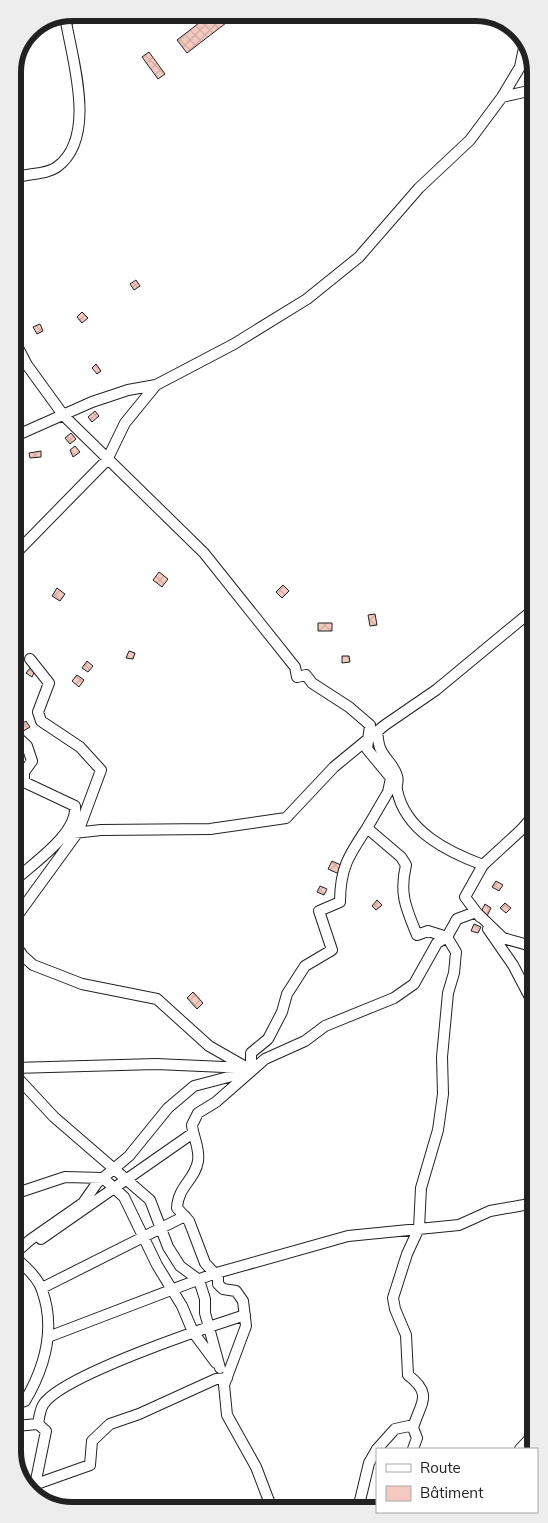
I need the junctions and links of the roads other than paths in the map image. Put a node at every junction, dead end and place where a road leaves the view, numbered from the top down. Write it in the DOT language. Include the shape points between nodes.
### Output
graph roads {
  1 [pos="63,23"];
  2 [pos="523,52"];
  3 [pos="527,92"];
  4 [pos="502,97"];
  5 [pos="21,176"];
  6 [pos="21,353"];
  7 [pos="156,385"];
  8 [pos="64,416"];
  9 [pos="21,434"];
  10 [pos="106,460"];
  11 [pos="21,548"];
  12 [pos="527,615"];
  13 [pos="30,659"];
  14 [pos="373,734"];
  15 [pos="21,740"];
  16 [pos="527,823"];
  17 [pos="368,828"];
  18 [pos="78,832"];
  19 [pos="65,834"];
  20 [pos="483,865"];
  21 [pos="21,875"];
  22 [pos="21,910"];
  23 [pos="476,912"];
  24 [pos="447,936"];
  25 [pos="527,945"];
  26 [pos="21,953"];
  27 [pos="527,992"];
  28 [pos="21,1068"];
  29 [pos="250,1069"];
  30 [pos="21,1081"];
  31 [pos="193,1133"];
  32 [pos="115,1168"];
  33 [pos="103,1178"];
  34 [pos="128,1179"];
  35 [pos="115,1188"];
  36 [pos="21,1192"];
  37 [pos="527,1204"];
  38 [pos="185,1216"];
  39 [pos="161,1228"];
  40 [pos="419,1228"];
  41 [pos="144,1237"];
  42 [pos="21,1249"];
  43 [pos="21,1251"];
  44 [pos="21,1261"];
  45 [pos="213,1274"];
  46 [pos="199,1280"];
  47 [pos="42,1288"];
  48 [pos="172,1290"];
  49 [pos="245,1315"];
  50 [pos="208,1327"];
  51 [pos="193,1332"];
  52 [pos="48,1337"];
  53 [pos="220,1368"];
  54 [pos="227,1378"];
  55 [pos="21,1402"];
  56 [pos="38,1424"];
  57 [pos="21,1425"];
  58 [pos="413,1428"];
  59 [pos="378,1448"];
  60 [pos="413,1448"];
  61 [pos="376,1451"];
  62 [pos="32,1482"];
  63 [pos="34,1485"];
  64 [pos="269,1502"];
  65 [pos="360,1502"];
  1 -- 5 [label="street" via="80,95 77,135 56,168"];
  2 -- 4 [label="street" via="520,68"];
  3 -- 4 [label="street"];
  4 -- 7 [label="street" via="470,140 419,188 359,257 307,298 234,344"];
  6 -- 8 [label="street"];
  7 -- 8 [label="street" via="92,402"];
  7 -- 10 [label="street" via="125,423"];
  8 -- 9 [label="street"];
  8 -- 10 [label="street"];
  10 -- 11 [label="street"];
  10 -- 14 [label="street" via="204,553 295,667 297,676 306,675 312,683 349,707 370,725"];
  12 -- 14 [label="street" via="436,690"];
  13 -- 18 [label="street" via="49,683 38,712 41,721 80,747 101,770"];
  14 -- 17 [label="street" via="367,749 391,778 388,792"];
  14 -- 18 [label="street" via="334,767 286,818 210,829"];
  14 -- 20 [label="street" via="398,778 396,789 406,814 423,833 459,856"];
  15 -- 19 [label="street" via="27,746 32,761 24,772 24,782 75,806 73,822"];
  16 -- 20 [label="street"];
  17 -- 24 [label="street" via="406,865 403,901 417,935 428,931"];
  17 -- 29 [label="street" via="346,860 340,881 340,902 319,911 332,950 305,966 287,994 268,1039 251,1053"];
  18 -- 19 [label="street"];
  18 -- 22 [label="street"];
  19 -- 21 [label="street"];
  20 -- 23 [label="street" via="465,897"];
  23 -- 24 [label="street" via="457,919"];
  23 -- 25 [label="street" via="503,938"];
  23 -- 27 [label="street" via="513,965"];
  24 -- 29 [label="street" via="437,943 414,984 406,990 325,1026 305,1041"];
  24 -- 40 [label="street" via="456,952 448,993 442,1057 443,1094 438,1130 421,1188"];
  26 -- 29 [label="street" via="34,965 82,984 157,999 208,1046"];
  28 -- 29 [label="street" via="156,1064"];
  29 -- 31 [label="street" via="216,1102 198,1113 192,1125"];
  29 -- 32 [label="street" via="194,1086 168,1108 129,1156"];
  30 -- 32 [label="street" via="54,1116"];
  31 -- 34 [label="street"];
  31 -- 38 [label="street" via="198,1160 178,1196 177,1208"];
  32 -- 33 [label="street"];
  32 -- 34 [label="street"];
  33 -- 35 [label="street"];
  33 -- 36 [label="street" via="66,1177"];
  33 -- 42 [label="street" via="83,1203"];
  34 -- 35 [label="street"];
  34 -- 39 [label="street" via="150,1200"];
  35 -- 41 [label="street" via="124,1197"];
  35 -- 43 [label="street"];
  37 -- 40 [label="street" via="490,1211 459,1225"];
  38 -- 39 [label="street"];
  38 -- 45 [label="street"];
  39 -- 41 [label="street"];
  39 -- 46 [label="street" via="180,1266"];
  40 -- 45 [label="street" via="348,1236"];
  40 -- 58 [label="street" via="393,1298 406,1335 408,1375 418,1382 423,1391 424,1402"];
  41 -- 47 [label="street"];
  41 -- 48 [label="street"];
  44 -- 47 [label="street"];
  45 -- 46 [label="street"];
  45 -- 49 [label="street" via="223,1289 236,1291 243,1301"];
  46 -- 48 [label="street"];
  46 -- 50 [label="street"];
  47 -- 52 [label="street"];
  48 -- 51 [label="street"];
  48 -- 52 [label="street"];
  49 -- 50 [label="street"];
  49 -- 54 [label="street" via="246,1326"];
  50 -- 51 [label="street"];
  50 -- 53 [label="street"];
  51 -- 53 [label="street"];
  51 -- 56 [label="street" via="90,1374 54,1394 42,1406"];
  52 -- 55 [label="street" via="39,1377 25,1401"];
  53 -- 54 [label="street"];
  54 -- 63 [label="street" via="216,1379 110,1424 92,1441 90,1465"];
  54 -- 64 [label="street" via="224,1385 227,1415 256,1467"];
  56 -- 57 [label="street"];
  56 -- 62 [label="street" via="46,1431"];
  58 -- 59 [label="street" via="395,1428"];
  58 -- 60 [label="street" via="417,1438"];
  61 -- 65 [label="street" via="369,1463"];
}
